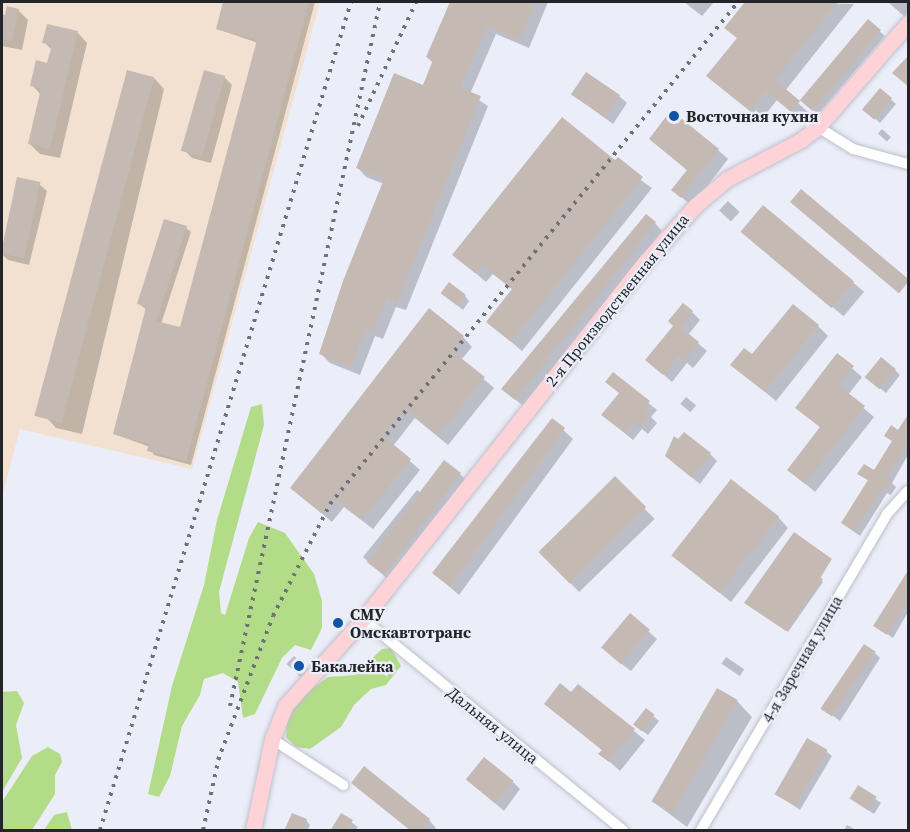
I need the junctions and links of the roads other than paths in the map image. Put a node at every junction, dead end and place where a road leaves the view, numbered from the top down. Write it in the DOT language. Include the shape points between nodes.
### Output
graph roads {
  1 [pos="909,23"];
  2 [pos="818,127"];
  3 [pos="909,164"];
  4 [pos="909,491"];
  5 [pos="363,619"];
  6 [pos="272,739"];
  7 [pos="343,785"];
  8 [pos="616,828"];
  9 [pos="254,831"];
  10 [pos="701,831"];
  1 -- 2 [label="street, 2-я Производственная улица"];
  2 -- 3 [label="street" via="853,149"];
  2 -- 5 [label="street, 2-я Производственная улица" via="727,179 696,205 646,261"];
  4 -- 10 [label="street, 4-я Заречная улица" via="887,514"];
  5 -- 6 [label="street, 2-я Производственная улица" via="285,706"];
  5 -- 8 [label="street, Дальняя улица"];
  6 -- 7 [label="street"];
  6 -- 9 [label="street, 2-я Производственная улица"];
}
